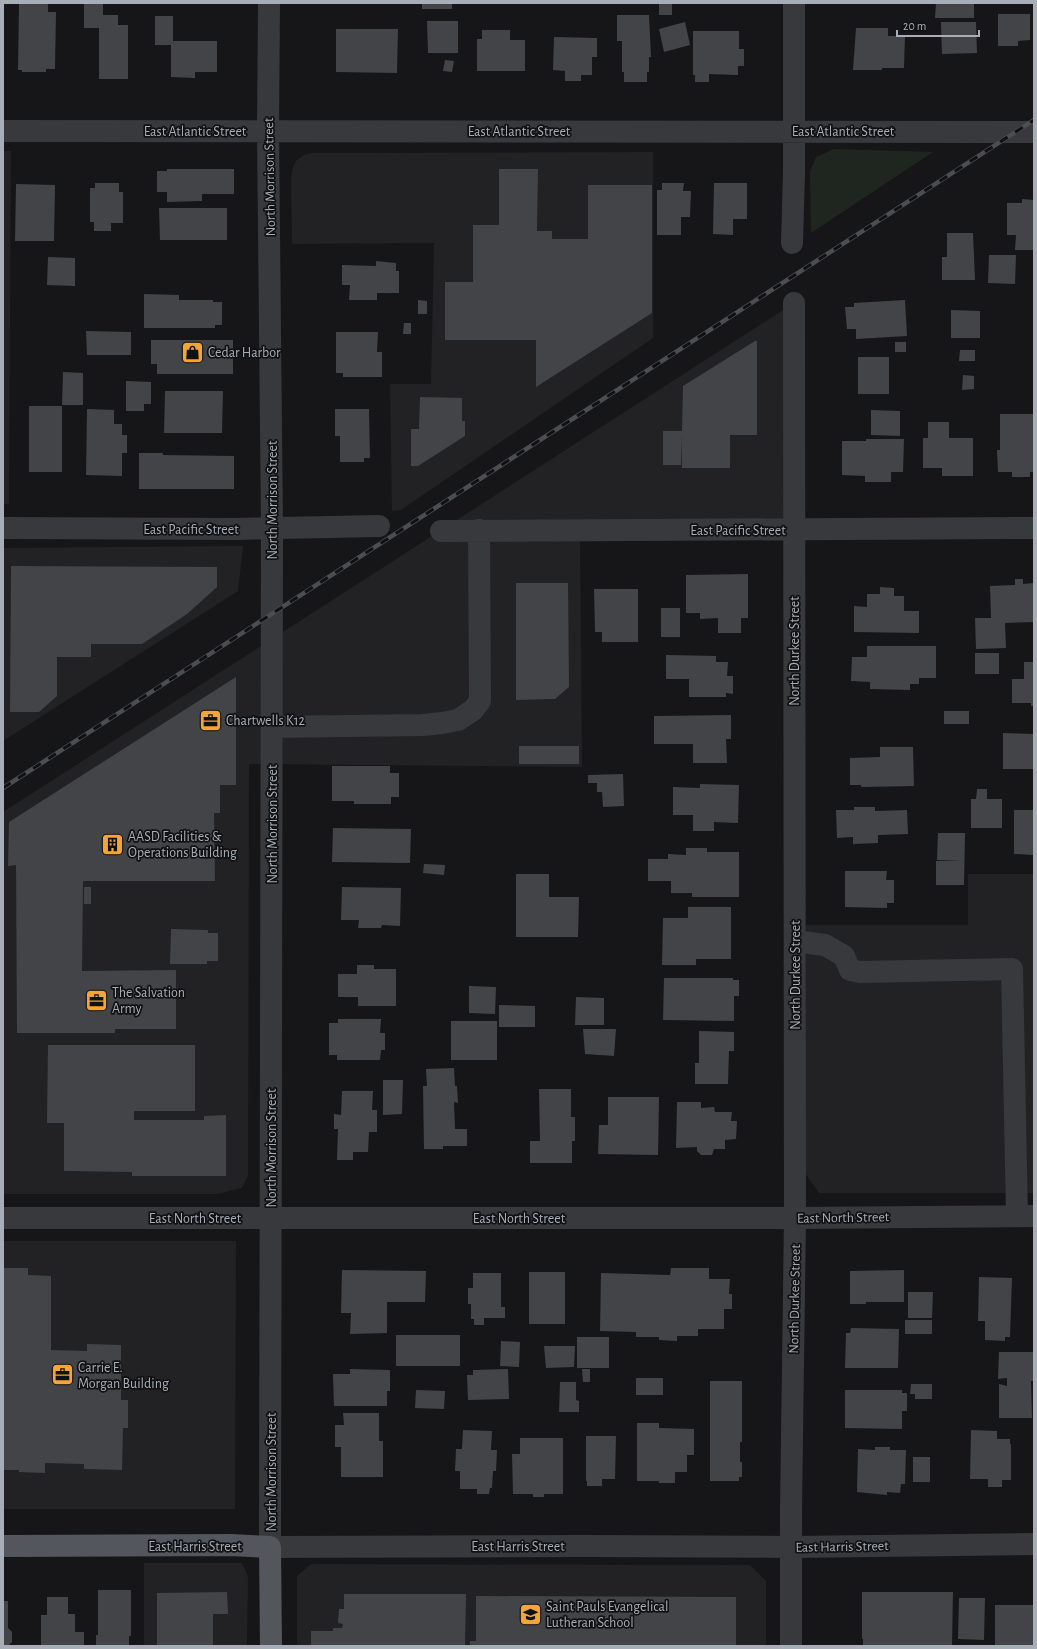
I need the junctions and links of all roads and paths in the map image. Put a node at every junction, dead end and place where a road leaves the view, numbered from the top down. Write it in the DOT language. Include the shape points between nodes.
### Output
graph roads {
  1 [pos="269,3"];
  2 [pos="794,3"];
  3 [pos="3,131"];
  4 [pos="268,131"];
  5 [pos="794,132"];
  6 [pos="1034,132"];
  7 [pos="792,243"];
  8 [pos="794,303"];
  9 [pos="379,526"];
  10 [pos="3,528"];
  11 [pos="272,528"];
  12 [pos="1034,528"];
  13 [pos="441,530"];
  14 [pos="478,530"];
  15 [pos="794,530"];
  16 [pos="272,727"];
  17 [pos="795,941"];
  18 [pos="1025,1216"];
  19 [pos="3,1218"];
  20 [pos="271,1218"];
  21 [pos="795,1218"];
  22 [pos="1034,1544"];
  23 [pos="3,1546"];
  24 [pos="270,1547"];
  25 [pos="791,1547"];
  26 [pos="271,1646"];
  27 [pos="791,1646"];
  1 -- 4 [label="street, North Morrison Street"];
  2 -- 5 [label="street"];
  3 -- 4 [label="street, East Atlantic Street"];
  4 -- 5 [label="street, East Atlantic Street"];
  4 -- 11 [label="street, North Morrison Street"];
  5 -- 6 [label="street, East Atlantic Street"];
  5 -- 7 [label="street"];
  8 -- 15 [label="street, North Durkee Street"];
  9 -- 11 [label="street, East Pacific Street"];
  10 -- 11 [label="street, East Pacific Street"];
  11 -- 16 [label="street, North Morrison Street"];
  12 -- 15 [label="street, East Pacific Street"];
  13 -- 14 [label="street, East Pacific Street"];
  14 -- 15 [label="street, East Pacific Street"];
  14 -- 16 [label="street" via="480,700 473,710 458,720 423,725"];
  15 -- 17 [label="street, North Durkee Street"];
  16 -- 20 [label="street, North Morrison Street"];
  17 -- 18 [label="street" via="824,945 844,956 850,970 860,972 1012,969"];
  17 -- 21 [label="street, North Durkee Street"];
  18 -- 21 [label="street, East North Street"];
  19 -- 20 [label="street, East North Street"];
  20 -- 21 [label="street, East North Street"];
  20 -- 24 [label="street, North Morrison Street"];
  21 -- 25 [label="street, North Durkee Street"];
  22 -- 25 [label="street, East Harris Street"];
  23 -- 24 [label="main road, East Harris Street"];
  24 -- 25 [label="street, East Harris Street"];
  24 -- 26 [label="main road, North Morrison Street"];
  25 -- 27 [label="street, North Durkee Street"];
}
